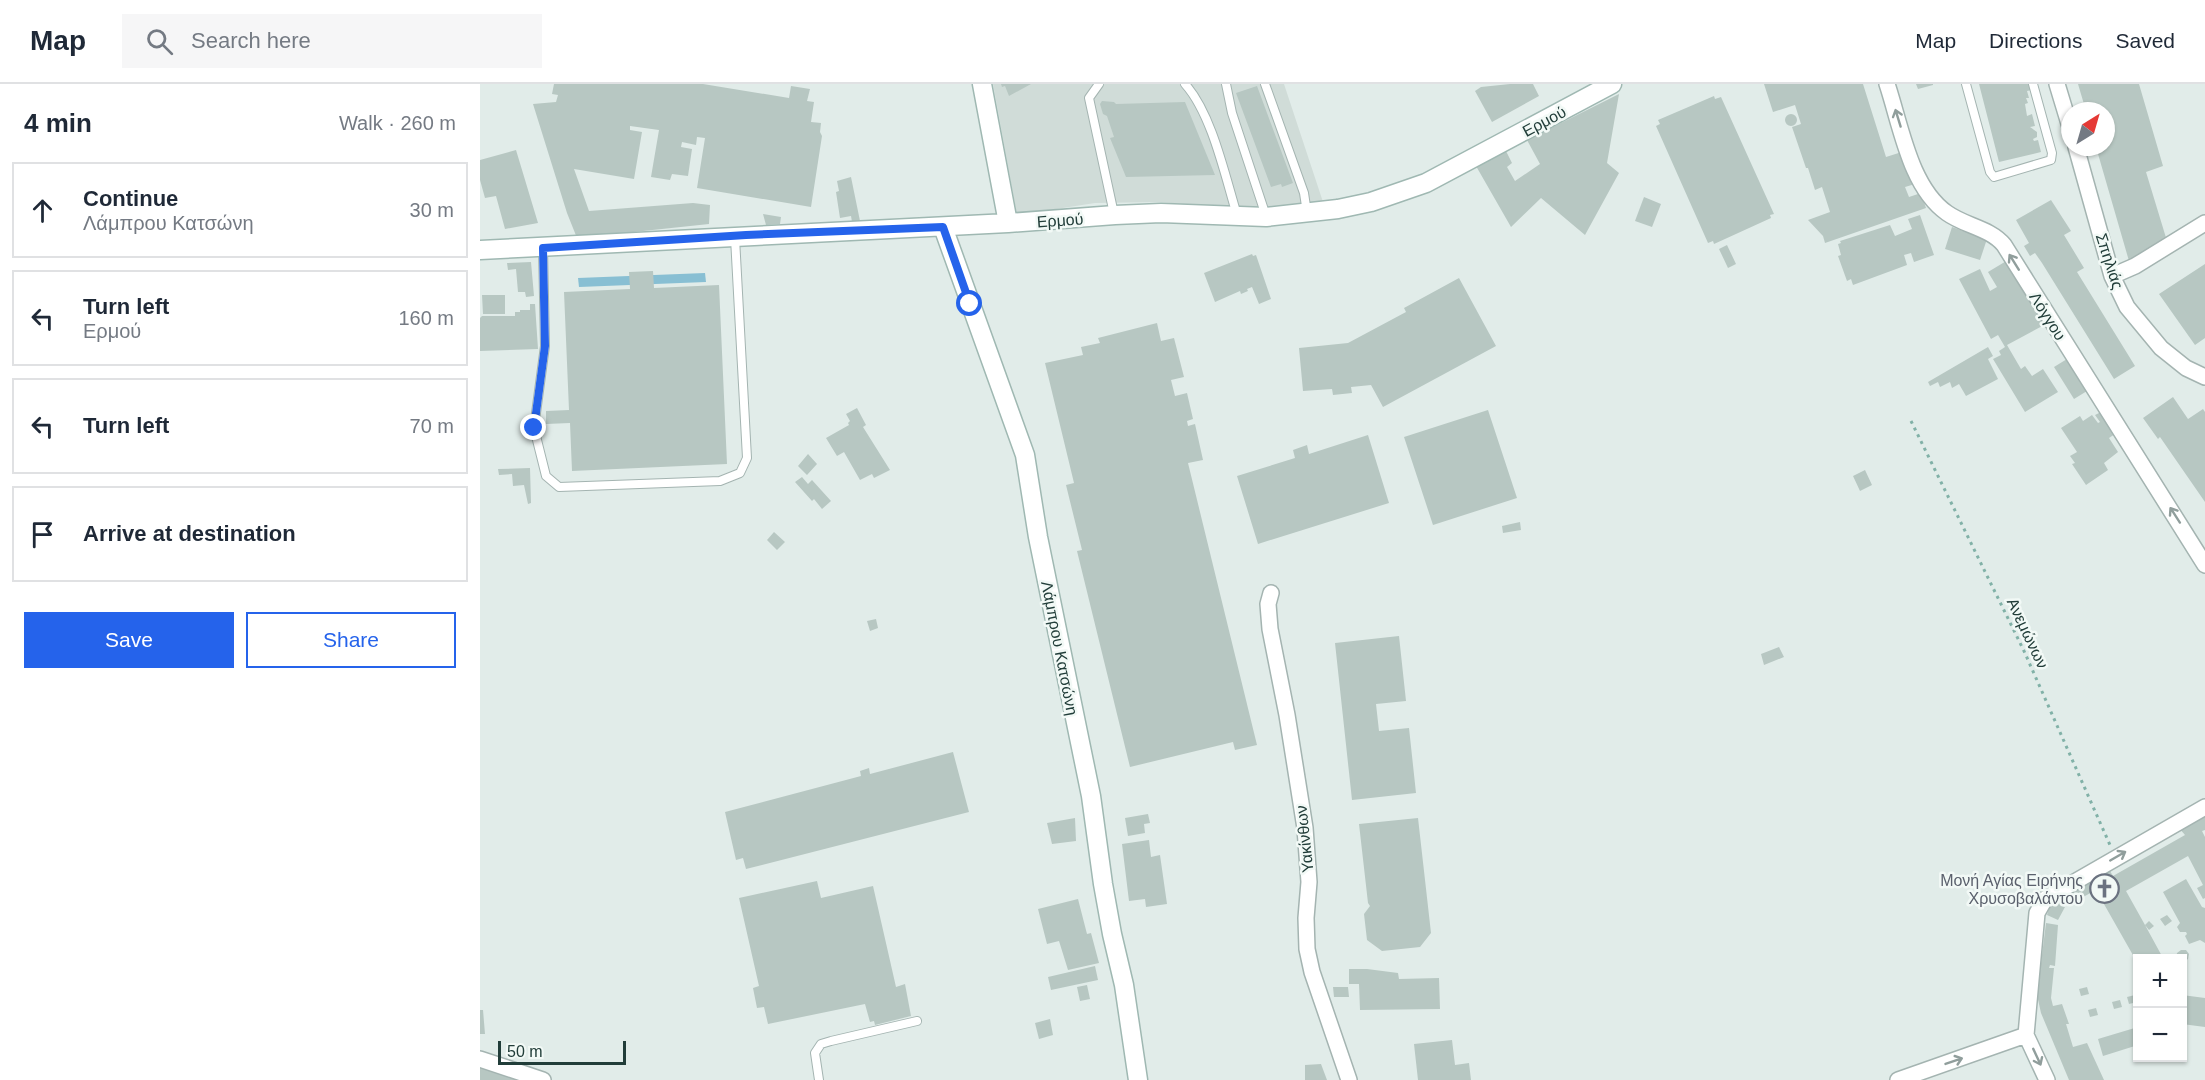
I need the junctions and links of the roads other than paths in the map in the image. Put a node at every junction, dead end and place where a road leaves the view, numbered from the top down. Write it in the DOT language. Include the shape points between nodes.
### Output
graph roads {
  1 [pos="982,84"];
  2 [pos="1099,84"];
  3 [pos="1185,84"];
  4 [pos="1226,84"];
  5 [pos="1265,84"];
  6 [pos="1612,84"];
  7 [pos="1887,84"];
  8 [pos="1966,84"];
  9 [pos="2033,84"];
  10 [pos="2057,84"];
  11 [pos="2062,102"];
  12 [pos="2079,156"];
  13 [pos="1307,213"];
  14 [pos="1114,215"];
  15 [pos="1238,217"];
  16 [pos="1266,217"];
  17 [pos="1008,223"];
  18 [pos="2205,223"];
  19 [pos="943,227"];
  20 [pos="735,236"];
  21 [pos="543,248"];
  22 [pos="480,250"];
  23 [pos="2112,276"];
  24 [pos="2205,377"];
  25 [pos="2205,565"];
  26 [pos="1271,593"];
  27 [pos="2205,807"];
  28 [pos="917,1021"];
  29 [pos="2026,1035"];
  30 [pos="480,1059"];
  31 [pos="543,1080"];
  32 [pos="819,1080"];
  33 [pos="1138,1080"];
  34 [pos="1349,1080"];
  35 [pos="1898,1080"];
  36 [pos="2047,1080"];
  1 -- 17 [label="street"];
  2 -- 14 [label="lane" via="1089,98"];
  3 -- 15 [label="lane" via="1195,95 1214,142"];
  4 -- 16 [label="lane"];
  5 -- 13 [label="lane" via="1304,193"];
  6 -- 13 [label="street, Ερμού" via="1426,183 1371,202"];
  25 -- 7 [label="street, Λόγγου, one-way" via="2004,245 1998,238 1949,214 1922,186"];
  8 -- 9 [label="lane" via="1994,177 2050,160 2052,153"];
  10 -- 11 [label="street"];
  12 -- 23 [label="street, Σπηλιάς"];
  13 -- 16 [label="street, Ερμού"];
  14 -- 15 [label="street, Ερμού"];
  14 -- 17 [label="street, Ερμού"];
  15 -- 16 [label="street, Ερμού"];
  17 -- 19 [label="street, Ερμού"];
  18 -- 23 [label="street" via="2136,266"];
  19 -- 20 [label="street, Ερμού"];
  19 -- 33 [label="street, Λάμπρου Κατσώνη" via="1025,455 1091,796"];
  20 -- 21 [label="street, Ερμού"];
  20 -- 21 [label="lane" via="747,458 740,473 720,482 559,488 546,476 534,428 545,346"];
  21 -- 22 [label="street, Ερμού"];
  23 -- 24 [label="street, Σπηλιάς" via="2127,307 2161,348"];
  26 -- 34 [label="street, Υακίνθων" via="1270,629 1305,828 1309,882 1307,949"];
  29 -- 27 [label="street, one-way" via="2037,913 2049,896"];
  28 -- 32 [label="lane" via="821,1044 815,1053"];
  35 -- 29 [label="street, one-way"];
  29 -- 36 [label="street, one-way"];
  30 -- 31 [label="street"];
}
